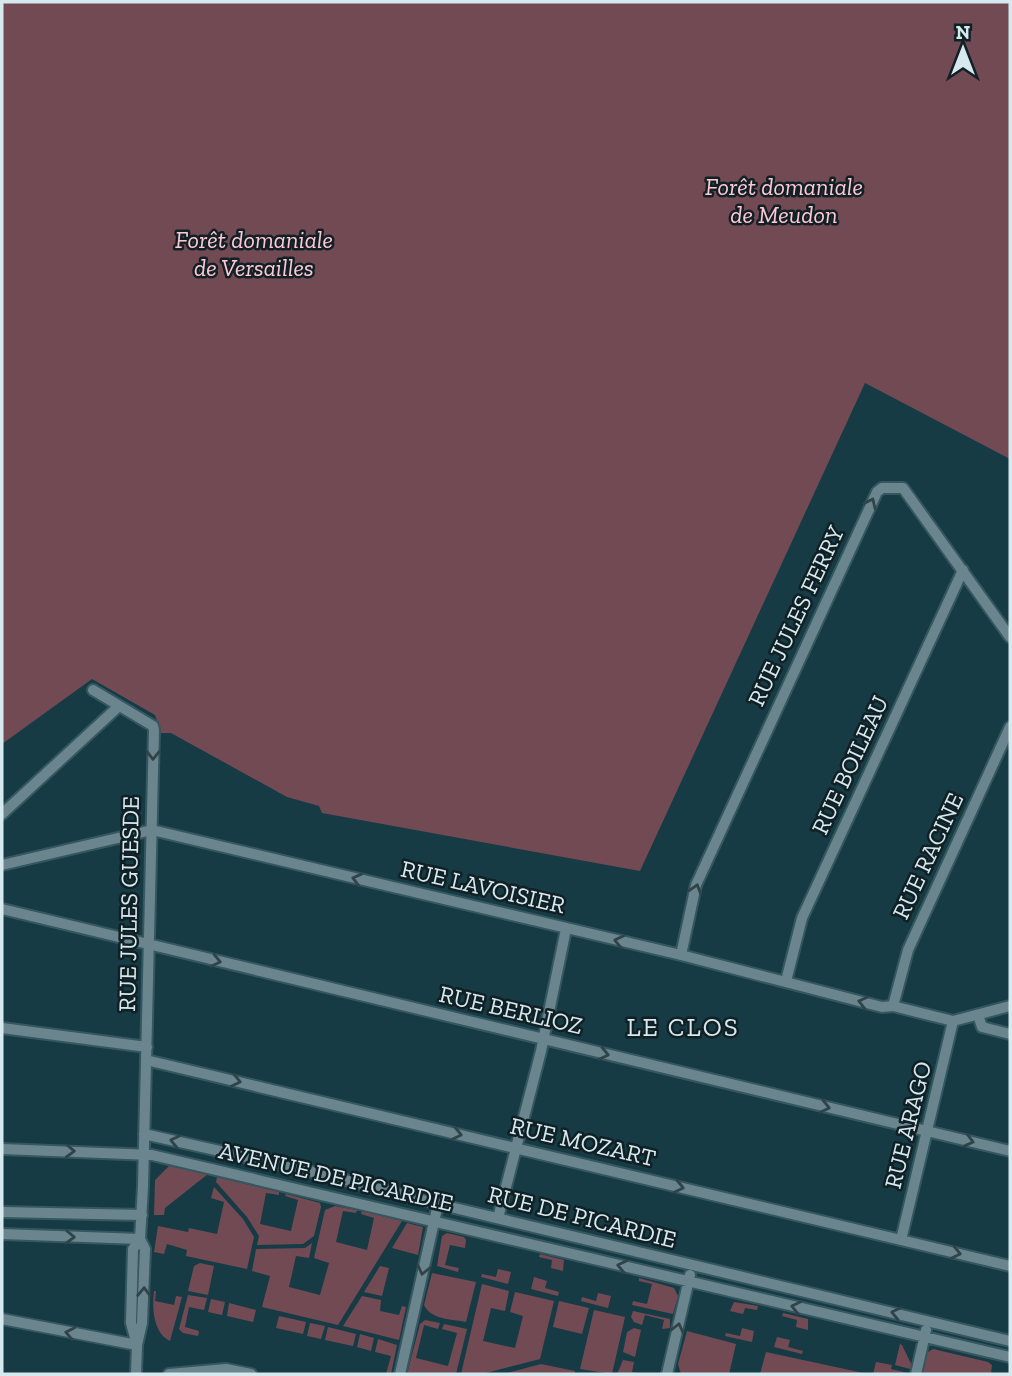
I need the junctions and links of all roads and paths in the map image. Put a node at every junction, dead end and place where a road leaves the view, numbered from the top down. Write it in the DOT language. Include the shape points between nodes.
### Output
graph roads {
  1 [pos="963,570"];
  2 [pos="1010,637"];
  3 [pos="93,690"];
  4 [pos="119,706"];
  5 [pos="1010,727"];
  6 [pos="2,814"];
  7 [pos="152,830"];
  8 [pos="2,864"];
  9 [pos="2,909"];
  10 [pos="566,929"];
  11 [pos="149,945"];
  12 [pos="681,955"];
  13 [pos="786,981"];
  14 [pos="893,1006"];
  15 [pos="1010,1006"];
  16 [pos="978,1015"];
  17 [pos="953,1021"];
  18 [pos="2,1028"];
  19 [pos="1010,1034"];
  20 [pos="543,1039"];
  21 [pos="147,1046"];
  22 [pos="146,1060"];
  23 [pos="928,1131"];
  24 [pos="144,1134"];
  25 [pos="515,1147"];
  26 [pos="2,1149"];
  27 [pos="1010,1151"];
  28 [pos="143,1153"];
  29 [pos="438,1204"];
  30 [pos="2,1212"];
  31 [pos="142,1215"];
  32 [pos="498,1218"];
  33 [pos="434,1222"];
  34 [pos="2,1234"];
  35 [pos="140,1240"];
  36 [pos="901,1240"];
  37 [pos="692,1265"];
  38 [pos="1010,1266"];
  39 [pos="688,1282"];
  40 [pos="2,1319"];
  41 [pos="929,1321"];
  42 [pos="925,1337"];
  43 [pos="1010,1341"];
  44 [pos="137,1345"];
  45 [pos="1010,1357"];
  46 [pos="136,1374"];
  47 [pos="169,1374"];
  48 [pos="251,1374"];
  49 [pos="400,1374"];
  50 [pos="667,1374"];
  51 [pos="916,1374"];
  1 -- 2 [label="street, RUE JULES FERRY"];
  12 -- 1 [label="street, RUE JULES FERRY, one-way" via="696,885 877,492 904,488"];
  1 -- 13 [label="street, RUE BOILEAU" via="802,918"];
  3 -- 4 [label="street, RUE JULES GUESDE"];
  4 -- 6 [label="street"];
  4 -- 7 [label="street, RUE JULES GUESDE, one-way" via="153,726"];
  5 -- 14 [label="street, RUE RACINE" via="908,950"];
  7 -- 8 [label="street, RUE LAVOISIER"];
  10 -- 7 [label="street, RUE LAVOISIER, one-way"];
  7 -- 11 [label="street, RUE JULES GUESDE"];
  9 -- 11 [label="street, RUE BERLIOZ"];
  12 -- 10 [label="street, RUE LAVOISIER, one-way"];
  10 -- 20 [label="street"];
  11 -- 20 [label="street, RUE BERLIOZ, one-way"];
  11 -- 21 [label="street, RUE JULES GUESDE"];
  12 -- 13 [label="street, RUE LAVOISIER"];
  14 -- 13 [label="street, RUE LAVOISIER, one-way"];
  14 -- 17 [label="street, RUE LAVOISIER"];
  15 -- 16 [label="street"];
  16 -- 17 [label="street"];
  16 -- 19 [label="street" via="982,1027"];
  17 -- 23 [label="street, RUE ARAGO"];
  18 -- 21 [label="street"];
  20 -- 23 [label="street, RUE BERLIOZ, one-way"];
  20 -- 25 [label="street"];
  21 -- 22 [label="street, RUE JULES GUESDE"];
  22 -- 24 [label="street, RUE JULES GUESDE"];
  22 -- 25 [label="street, RUE MOZART, one-way"];
  23 -- 27 [label="street, RUE BERLIOZ, one-way"];
  23 -- 36 [label="street, RUE ARAGO"];
  24 -- 28 [label="street, RUE JULES GUESDE"];
  29 -- 24 [label="street, RUE DE PICARDIE, one-way"];
  25 -- 32 [label="street"];
  25 -- 36 [label="street, RUE MOZART, one-way"];
  26 -- 28 [label="street, AVENUE DE PICARDIE, one-way"];
  28 -- 31 [label="street, RUE JULES GUESDE"];
  28 -- 33 [label="street, AVENUE DE PICARDIE"];
  29 -- 32 [label="street, RUE DE PICARDIE"];
  29 -- 33 [label="street"];
  30 -- 31 [label="street"];
  31 -- 35 [label="street, RUE JULES GUESDE"];
  32 -- 37 [label="street, RUE DE PICARDIE"];
  39 -- 33 [label="street, AVENUE DE PICARDIE, one-way"];
  33 -- 49 [label="street, one-way"];
  34 -- 35 [label="street, one-way"];
  35 -- 44 [label="street, RUE JULES GUESDE" via="145,1249"];
  36 -- 38 [label="street, RUE MOZART, one-way"];
  37 -- 39 [label="street"];
  41 -- 37 [label="street, RUE DE PICARDIE, one-way"];
  42 -- 39 [label="street, AVENUE DE PICARDIE, one-way"];
  50 -- 39 [label="street, one-way"];
  44 -- 40 [label="street, one-way"];
  41 -- 42 [label="street"];
  41 -- 43 [label="street, RUE DE PICARDIE"];
  42 -- 45 [label="street, AVENUE DE PICARDIE"];
  42 -- 51 [label="street"];
  44 -- 46 [label="street, RUE JULES GUESDE"];
  47 -- 48 [label="street" via="226,1369"];
}
